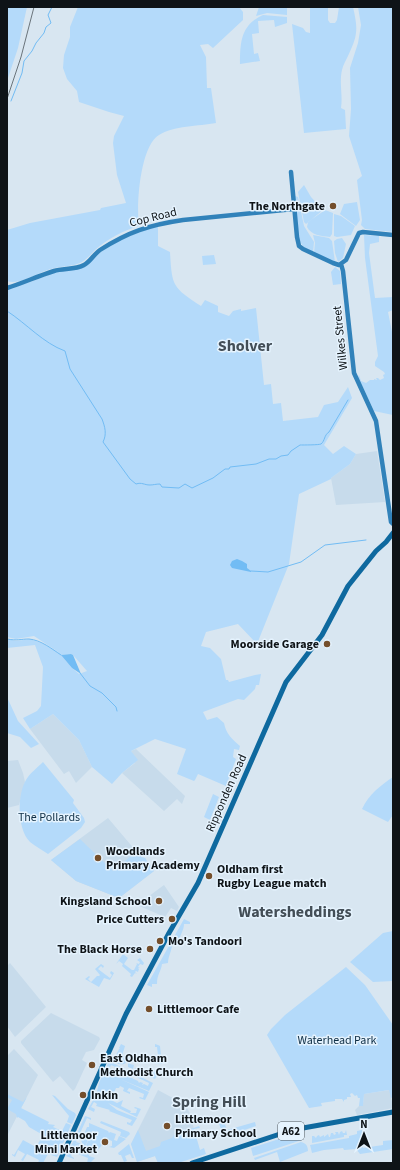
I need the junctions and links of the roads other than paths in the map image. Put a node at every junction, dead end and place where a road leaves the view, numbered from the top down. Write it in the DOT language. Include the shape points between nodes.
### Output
graph roads {
  1 [pos="291,172"];
  2 [pos="294,209"];
  3 [pos="393,235"];
  4 [pos="341,264"];
  5 [pos="7,288"];
  6 [pos="393,524"];
  7 [pos="393,533"];
  8 [pos="393,1112"];
  9 [pos="59,1163"];
  10 [pos="192,1163"];
  1 -- 2 [label="street"];
  2 -- 4 [label="street" via="300,246 312,254"];
  2 -- 5 [label="street, Cop Road" via="164,222 141,228 115,240 82,266 56,271"];
  3 -- 4 [label="street" via="359,233 346,260"];
  4 -- 6 [label="street, Wilkes Street" via="354,373 376,421"];
  7 -- 9 [label="main road, Ripponden Road" via="348,586 322,635 286,682 198,883 120,1027"];
  8 -- 10 [label="main road, A62" via="303,1128"];
}
